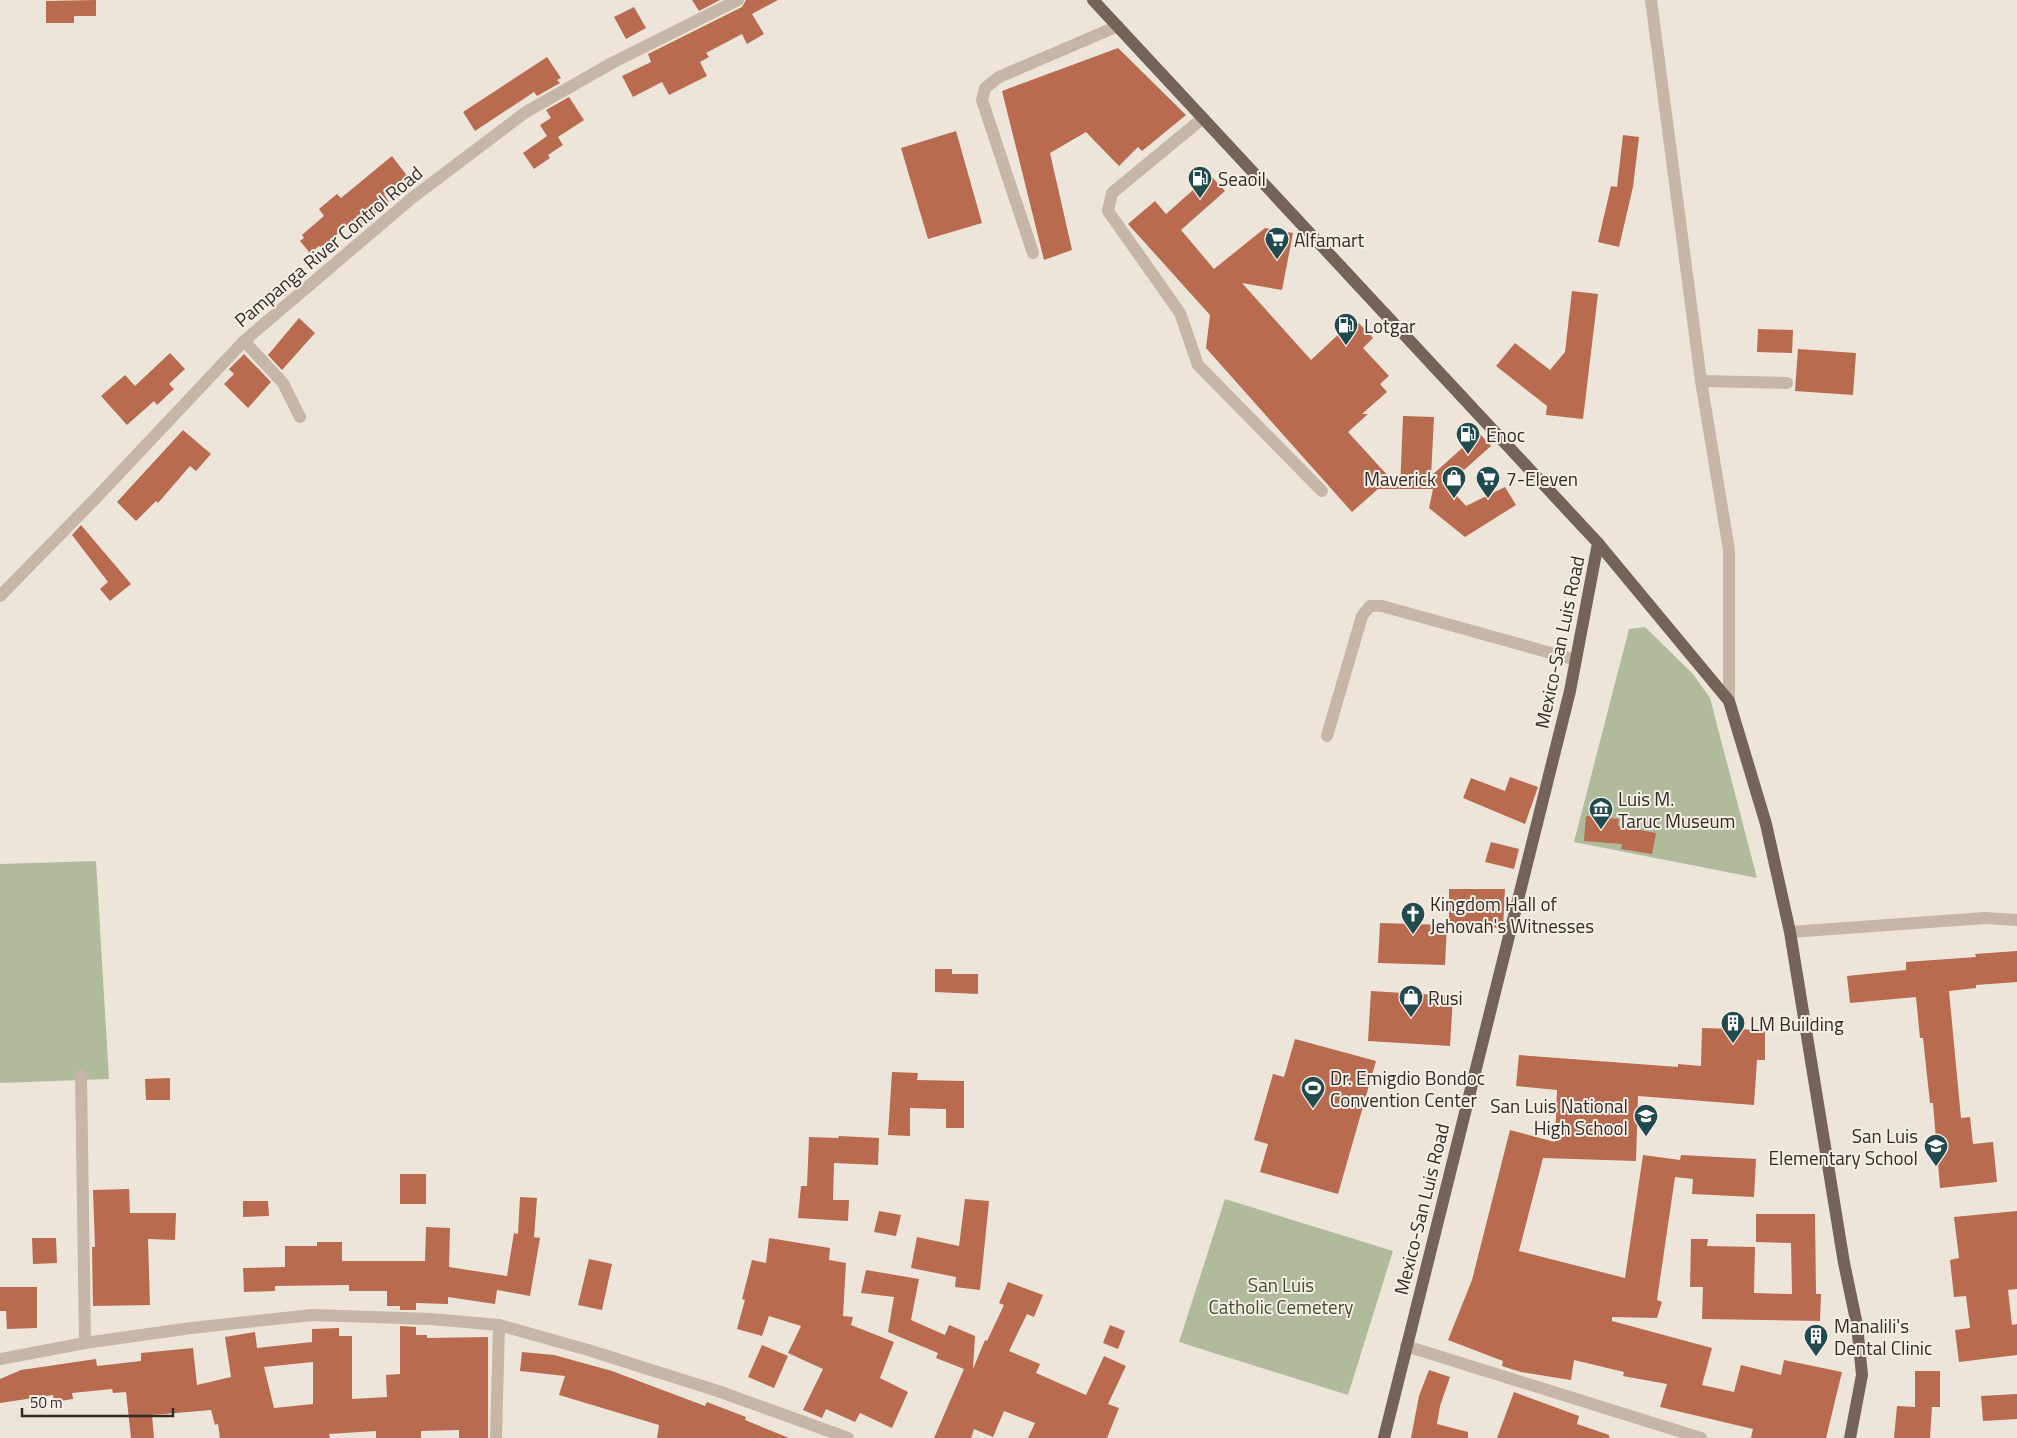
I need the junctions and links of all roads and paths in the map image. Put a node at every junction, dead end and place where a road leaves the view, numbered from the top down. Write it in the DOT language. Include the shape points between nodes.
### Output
graph roads {
  1 [pos="738,0"];
  2 [pos="1094,0"];
  3 [pos="1651,0"];
  4 [pos="1118,26"];
  5 [pos="1203,118"];
  6 [pos="1033,254"];
  7 [pos="244,341"];
  8 [pos="1701,381"];
  9 [pos="1787,383"];
  10 [pos="300,417"];
  11 [pos="1322,491"];
  12 [pos="1598,543"];
  13 [pos="0,596"];
  14 [pos="1576,660"];
  15 [pos="1729,701"];
  16 [pos="1327,736"];
  17 [pos="2017,920"];
  18 [pos="1790,932"];
  19 [pos="81,1075"];
  20 [pos="499,1325"];
  21 [pos="85,1343"];
  22 [pos="1406,1346"];
  23 [pos="0,1359"];
  24 [pos="496,1438"];
  25 [pos="848,1438"];
  26 [pos="1384,1438"];
  27 [pos="1701,1438"];
  28 [pos="1850,1438"];
  1 -- 7 [label="street, Pampanga River Control Road" via="612,63 526,112 412,198"];
  2 -- 4 [label="main road, Mexico-San Luis Road"];
  3 -- 8 [label="street"];
  4 -- 5 [label="main road, Mexico-San Luis Road"];
  4 -- 6 [label="street" via="999,77 985,88 982,100"];
  5 -- 11 [label="street" via="1112,193 1108,211 1180,313 1198,365"];
  5 -- 12 [label="main road, Mexico-San Luis Road"];
  7 -- 10 [label="street" via="283,382"];
  7 -- 13 [label="street, Pampanga River Control Road"];
  8 -- 9 [label="street"];
  8 -- 15 [label="street" via="1729,550"];
  12 -- 14 [label="main road, Mexico-San Luis Road"];
  12 -- 15 [label="main road"];
  14 -- 16 [label="street" via="1382,606 1370,606 1362,616"];
  14 -- 22 [label="main road, Mexico-San Luis Road"];
  15 -- 18 [label="main road" via="1766,824"];
  17 -- 18 [label="street" via="1985,918"];
  18 -- 28 [label="main road" via="1857,1325 1862,1375"];
  19 -- 21 [label="street"];
  20 -- 21 [label="street" via="312,1315"];
  20 -- 24 [label="street"];
  20 -- 25 [label="street" via="700,1385"];
  21 -- 23 [label="street"];
  22 -- 26 [label="main road, Mexico-San Luis Road"];
  22 -- 27 [label="street"];
}
